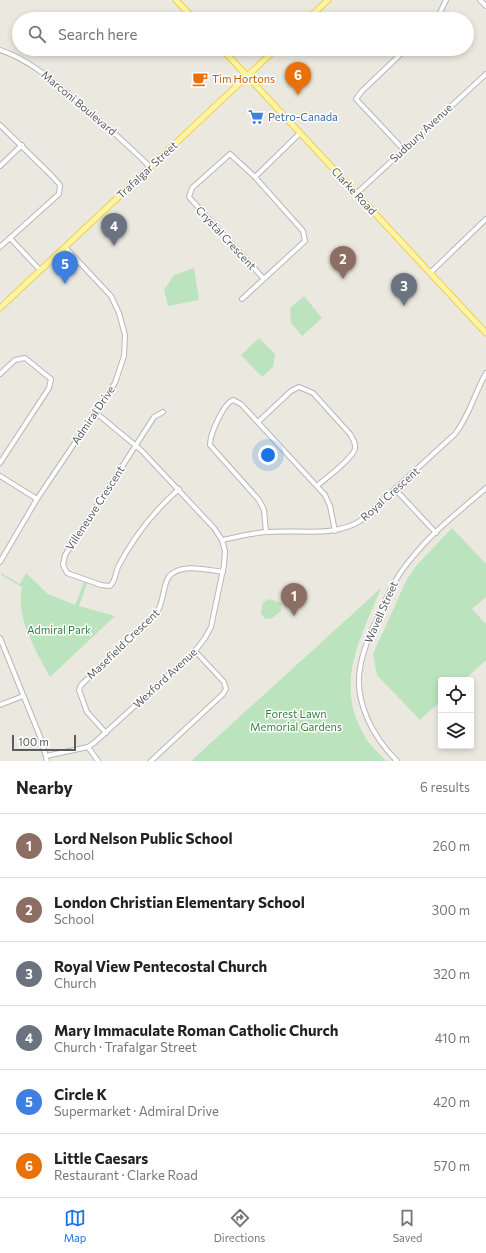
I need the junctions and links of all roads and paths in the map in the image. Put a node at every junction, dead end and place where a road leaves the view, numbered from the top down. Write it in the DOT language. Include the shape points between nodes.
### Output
graph roads {
  1 [pos="176,0"];
  2 [pos="328,0"];
  3 [pos="446,0"];
  4 [pos="480,0"];
  5 [pos="486,6"];
  6 [pos="187,12"];
  7 [pos="315,12"];
  8 [pos="440,12"];
  9 [pos="0,50"];
  10 [pos="12,54"];
  11 [pos="16,56"];
  12 [pos="228,56"];
  13 [pos="268,56"];
  14 [pos="399,56"];
  15 [pos="486,74"];
  16 [pos="247,76"];
  17 [pos="0,125"];
  18 [pos="300,133"];
  19 [pos="22,145"];
  20 [pos="403,148"];
  21 [pos="0,166"];
  22 [pos="150,167"];
  23 [pos="255,177"];
  24 [pos="357,193"];
  25 [pos="486,220"];
  26 [pos="10,238"];
  27 [pos="0,247"];
  28 [pos="65,247"];
  29 [pos="40,270"];
  30 [pos="430,273"];
  31 [pos="263,278"];
  32 [pos="242,299"];
  33 [pos="0,308"];
  34 [pos="486,332"];
  35 [pos="486,373"];
  36 [pos="0,374"];
  37 [pos="95,412"];
  38 [pos="163,412"];
  39 [pos="258,422"];
  40 [pos="135,446"];
  41 [pos="0,463"];
  42 [pos="0,476"];
  43 [pos="317,486"];
  44 [pos="486,488"];
  45 [pos="179,489"];
  46 [pos="395,489"];
  47 [pos="37,499"];
  48 [pos="335,531"];
  49 [pos="266,532"];
  50 [pos="436,533"];
  51 [pos="222,540"];
  52 [pos="0,562"];
  53 [pos="223,572"];
  54 [pos="0,638"];
  55 [pos="195,651"];
  56 [pos="23,696"];
  57 [pos="0,704"];
  58 [pos="106,733"];
  59 [pos="88,747"];
  60 [pos="46,756"];
  61 [pos="47,761"];
  62 [pos="98,761"];
  63 [pos="151,761"];
  64 [pos="397,761"];
  1 -- 6 [label="main road"];
  2 -- 7 [label="main road"];
  3 -- 8 [label="street"];
  4 -- 5 [label="street"];
  9 -- 10 [label="street, Marconi Boulevard"];
  11 -- 22 [label="street, Marconi Boulevard" via="40,70"];
  12 -- 16 [label="main road, Clarke Road"];
  13 -- 16 [label="main road, Trafalgar Street"];
  14 -- 20 [label="street" via="356,99"];
  15 -- 20 [label="street, Sudbury Avenue"];
  16 -- 18 [label="main road, Clarke Road"];
  16 -- 22 [label="main road, Trafalgar Street"];
  17 -- 19 [label="street"];
  18 -- 23 [label="street"];
  18 -- 24 [label="main road, Clarke Road"];
  19 -- 21 [label="street"];
  19 -- 26 [label="street" via="60,185 59,194"];
  20 -- 24 [label="street, Sudbury Avenue"];
  22 -- 28 [label="main road, Trafalgar Street"];
  23 -- 31 [label="street" via="303,231 305,237 305,241"];
  23 -- 31 [label="street, Crystal Crescent" via="230,154 192,188 188,197"];
  24 -- 30 [label="main road, Clarke Road"];
  25 -- 30 [label="street"];
  26 -- 27 [label="street"];
  26 -- 29 [label="street"];
  28 -- 29 [label="main road, Trafalgar Street"];
  28 -- 37 [label="street, Admiral Drive" via="111,296 125,336 124,356 114,383"];
  29 -- 33 [label="main road, Trafalgar Street"];
  30 -- 34 [label="main road, Clarke Road"];
  31 -- 32 [label="street"];
  35 -- 46 [label="street, Royal Crescent" via="476,390 466,420 455,434"];
  36 -- 41 [label="street" via="15,360 25,358 51,379 49,388"];
  37 -- 40 [label="street"];
  37 -- 47 [label="street, Admiral Drive"];
  38 -- 40 [label="street" via="154,417"];
  39 -- 43 [label="street"];
  39 -- 43 [label="street" via="291,391 299,387 313,393 350,434 355,446 352,455"];
  39 -- 49 [label="street" via="237,400 233,400 225,406 210,438 210,445 259,500 264,510"];
  40 -- 45 [label="street"];
  40 -- 45 [label="street, Villeneuve Crescent" via="65,555 63,565 67,573 101,585 113,584 118,567 151,516"];
  42 -- 47 [label="street"];
  43 -- 48 [label="street" via="330,506"];
  44 -- 50 [label="street, Wavell Street"];
  45 -- 51 [label="street"];
  46 -- 48 [label="street, Royal Crescent" via="360,521"];
  46 -- 50 [label="street"];
  47 -- 52 [label="street, Admiral Drive"];
  48 -- 49 [label="street, Royal Crescent"];
  49 -- 51 [label="street, Royal Crescent"];
  50 -- 64 [label="street, Wavell Street" via="411,558 397,577 372,631 359,670 360,692 369,723 378,739"];
  51 -- 53 [label="street, Wexford Avenue"];
  53 -- 55 [label="street, Wexford Avenue" via="211,627"];
  53 -- 58 [label="street, Masefield Crescent" via="192,567 175,572 168,578 161,608 156,614 80,685 79,690 87,712"];
  54 -- 56 [label="street"];
  55 -- 58 [label="street, Wexford Avenue"];
  55 -- 63 [label="street" via="224,682 226,689"];
  56 -- 57 [label="street"];
  56 -- 60 [label="street"];
  58 -- 59 [label="street, Wexford Avenue"];
  59 -- 60 [label="street, Wexford Avenue"];
  59 -- 62 [label="street"];
  60 -- 61 [label="street"];
}
